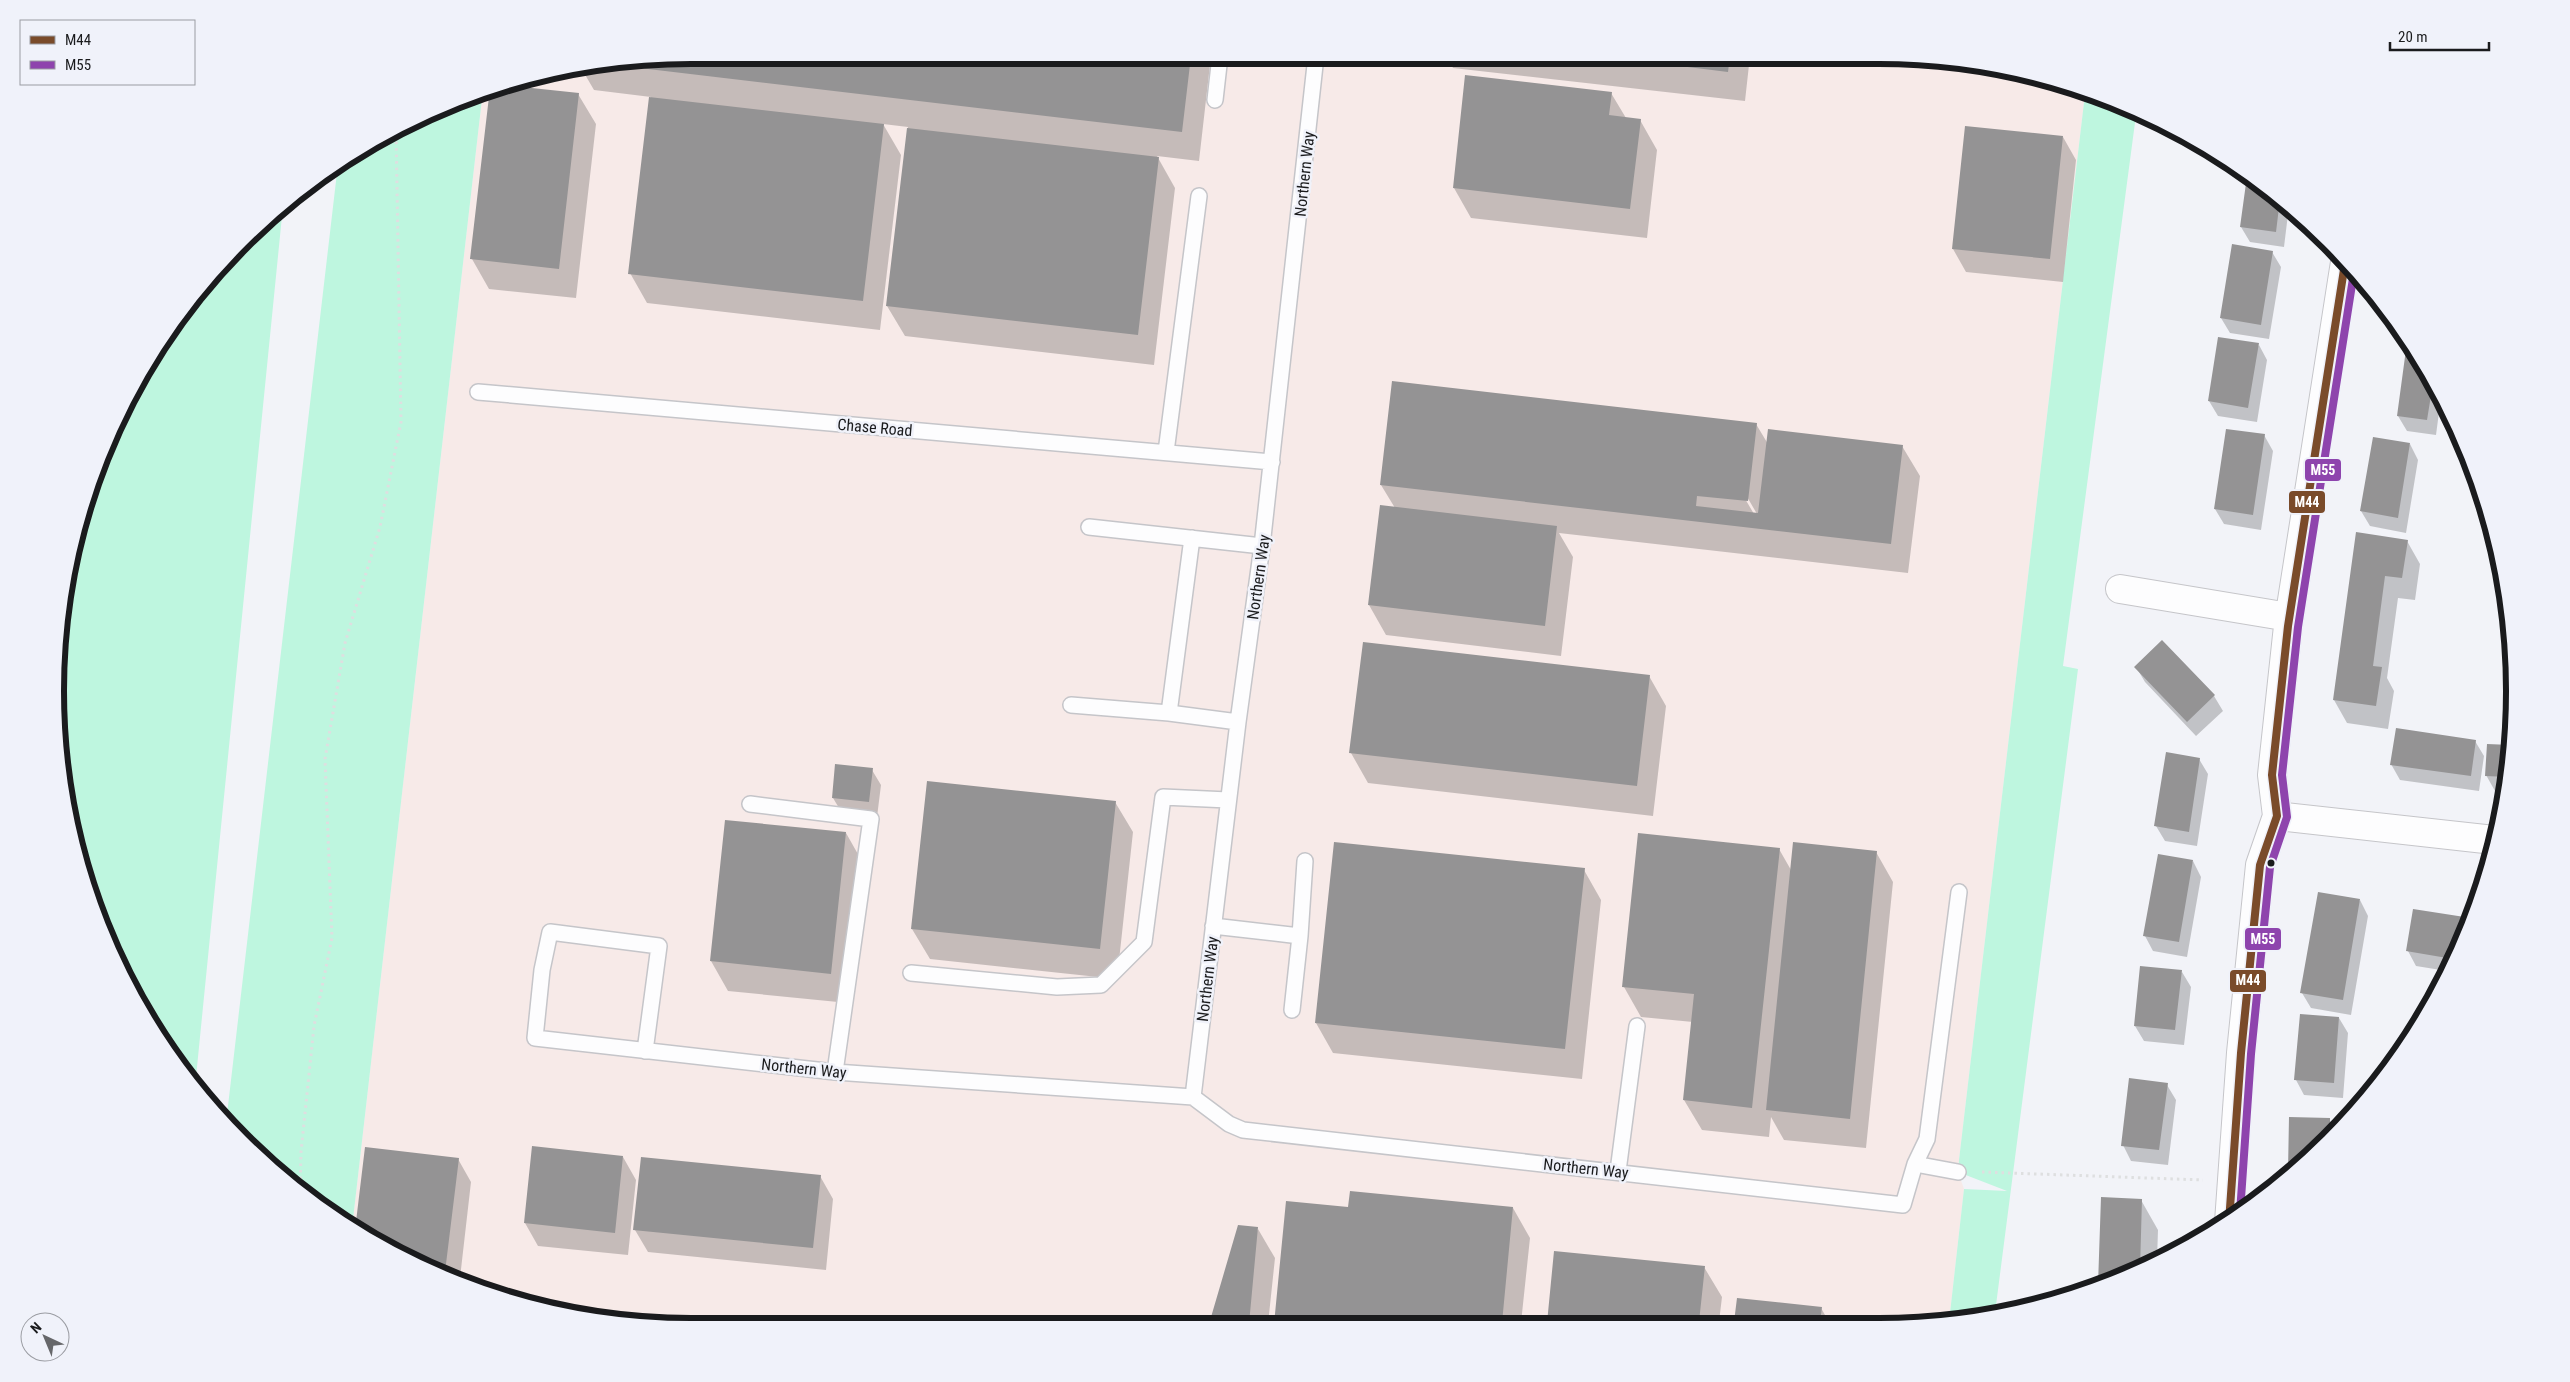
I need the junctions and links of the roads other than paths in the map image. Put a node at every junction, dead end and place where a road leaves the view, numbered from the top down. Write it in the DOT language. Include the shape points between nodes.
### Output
graph roads {
  1 [pos="1219,64"];
  2 [pos="1315,64"];
  3 [pos="1215,100"];
  4 [pos="1199,196"];
  5 [pos="2344,269"];
  6 [pos="478,392"];
  7 [pos="1166,452"];
  8 [pos="1272,462"];
  9 [pos="1089,527"];
  10 [pos="1192,538"];
  11 [pos="1262,546"];
  12 [pos="2120,589"];
  13 [pos="2289,616"];
  14 [pos="1071,705"];
  15 [pos="1169,713"];
  16 [pos="1238,722"];
  17 [pos="1228,800"];
  18 [pos="750,804"];
  19 [pos="2277,816"];
  20 [pos="2488,839"];
  21 [pos="1305,861"];
  22 [pos="1959,892"];
  23 [pos="1213,926"];
  24 [pos="1300,936"];
  25 [pos="911,973"];
  26 [pos="1292,1010"];
  27 [pos="1637,1026"];
  28 [pos="645,1050"];
  29 [pos="835,1072"];
  30 [pos="1193,1097"];
  31 [pos="1915,1164"];
  32 [pos="1618,1171"];
  33 [pos="1958,1172"];
  34 [pos="2230,1211"];
  1 -- 3 [label="lane"];
  2 -- 8 [label="lane, Northern Way"];
  4 -- 7 [label="lane"];
  5 -- 13 [label="street"];
  6 -- 7 [label="lane, Chase Road"];
  7 -- 8 [label="lane, Chase Road"];
  8 -- 11 [label="lane, Northern Way"];
  9 -- 10 [label="lane"];
  10 -- 11 [label="lane"];
  10 -- 15 [label="lane"];
  11 -- 16 [label="lane, Northern Way"];
  12 -- 13 [label="street"];
  13 -- 19 [label="street" via="2272,775"];
  14 -- 15 [label="lane"];
  15 -- 16 [label="lane"];
  16 -- 17 [label="lane, Northern Way"];
  17 -- 23 [label="lane, Northern Way"];
  17 -- 25 [label="lane" via="1163,797 1144,942 1101,985 1057,987"];
  18 -- 29 [label="lane" via="871,819"];
  19 -- 20 [label="street"];
  19 -- 34 [label="street" via="2260,865 2240,1052"];
  21 -- 24 [label="lane"];
  22 -- 31 [label="lane" via="1927,1139"];
  23 -- 24 [label="lane"];
  23 -- 30 [label="lane, Northern Way"];
  24 -- 26 [label="lane"];
  27 -- 32 [label="lane"];
  28 -- 28 [label="lane, Northern Way" via="535,1038 542,970 550,932 659,946"];
  28 -- 29 [label="lane, Northern Way"];
  29 -- 30 [label="lane, Northern Way"];
  30 -- 32 [label="lane, Northern Way" via="1229,1124 1243,1130"];
  31 -- 32 [label="lane, Northern Way" via="1903,1205"];
  31 -- 33 [label="lane"];
}
